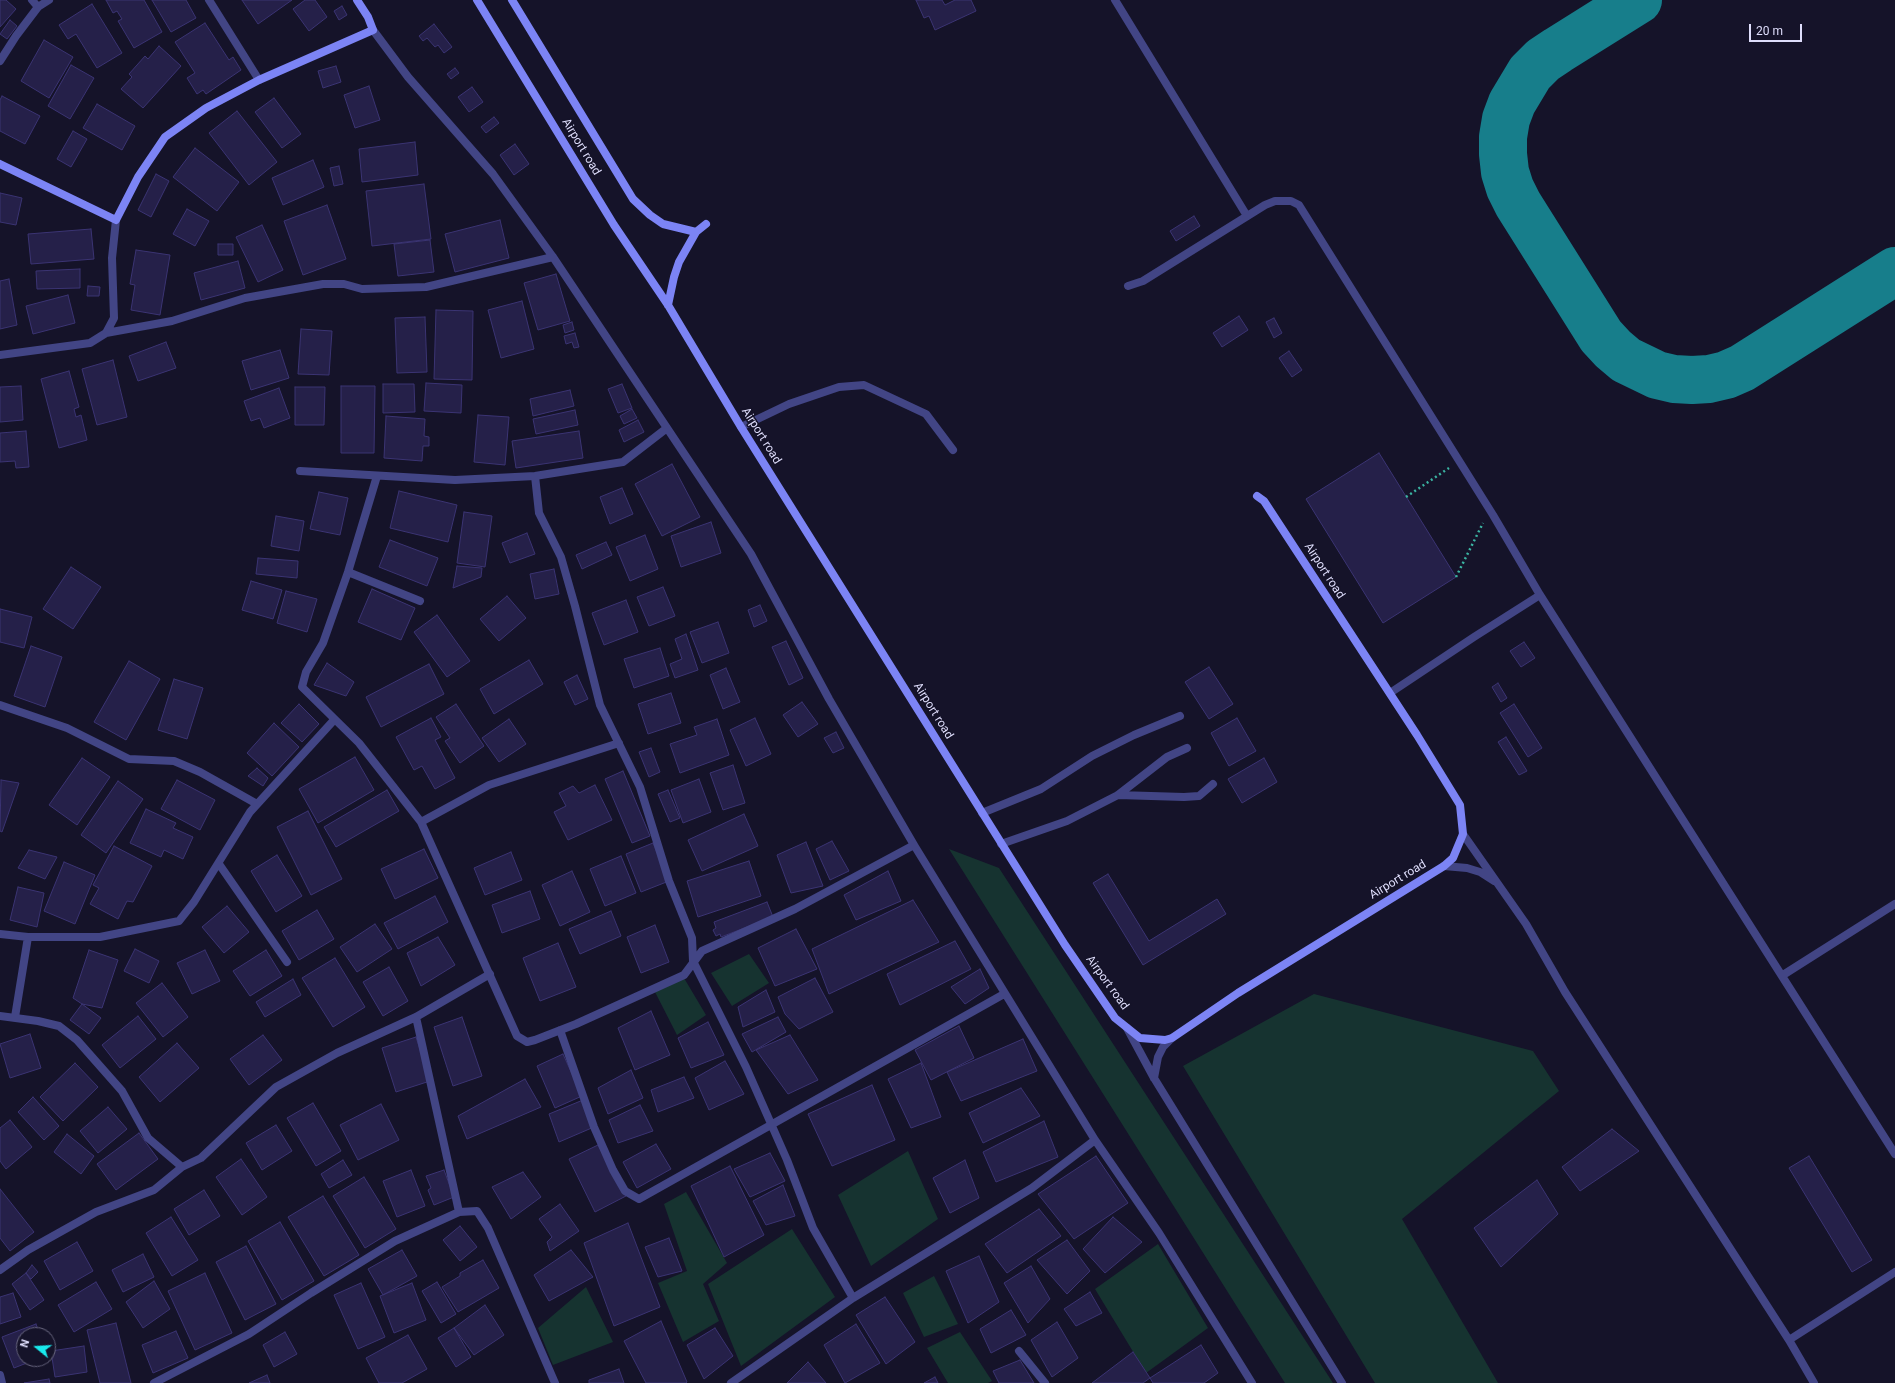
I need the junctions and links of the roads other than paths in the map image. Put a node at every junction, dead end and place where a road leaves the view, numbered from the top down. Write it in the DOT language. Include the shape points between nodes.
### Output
graph roads {
  1 [pos="32,0"];
  2 [pos="48,0"];
  3 [pos="208,0"];
  4 [pos="357,0"];
  5 [pos="476,0"];
  6 [pos="512,0"];
  7 [pos="1115,0"];
  8 [pos="38,7"];
  9 [pos="373,30"];
  10 [pos="0,61"];
  11 [pos="259,80"];
  12 [pos="0,164"];
  13 [pos="1247,216"];
  14 [pos="116,220"];
  15 [pos="706,224"];
  16 [pos="696,232"];
  17 [pos="553,257"];
  18 [pos="1128,286"];
  19 [pos="668,305"];
  20 [pos="106,333"];
  21 [pos="0,355"];
  22 [pos="741,427"];
  23 [pos="667,428"];
  24 [pos="953,450"];
  25 [pos="300,471"];
  26 [pos="377,476"];
  27 [pos="535,476"];
  28 [pos="1257,496"];
  29 [pos="348,572"];
  30 [pos="1540,595"];
  31 [pos="420,601"];
  32 [pos="1390,694"];
  33 [pos="0,706"];
  34 [pos="1180,716"];
  35 [pos="334,720"];
  36 [pos="619,743"];
  37 [pos="1188,748"];
  38 [pos="1212,784"];
  39 [pos="1118,795"];
  40 [pos="257,804"];
  41 [pos="982,813"];
  42 [pos="422,822"];
  43 [pos="1463,834"];
  44 [pos="1001,844"];
  45 [pos="914,845"];
  46 [pos="218,864"];
  47 [pos="1444,866"];
  48 [pos="1895,904"];
  49 [pos="1526,924"];
  50 [pos="0,934"];
  51 [pos="28,937"];
  52 [pos="287,962"];
  53 [pos="693,962"];
  54 [pos="490,974"];
  55 [pos="1783,976"];
  56 [pos="1004,994"];
  57 [pos="0,1016"];
  58 [pos="15,1017"];
  59 [pos="416,1017"];
  60 [pos="1127,1027"];
  61 [pos="560,1030"];
  62 [pos="1172,1038"];
  63 [pos="1154,1078"];
  64 [pos="770,1124"];
  65 [pos="1095,1140"];
  66 [pos="1895,1154"];
  67 [pos="182,1167"];
  68 [pos="459,1212"];
  69 [pos="0,1270"];
  70 [pos="1895,1272"];
  71 [pos="853,1298"];
  72 [pos="1789,1340"];
  73 [pos="1018,1351"];
  74 [pos="0,1375"];
  75 [pos="2,1383"];
  76 [pos="154,1383"];
  77 [pos="555,1383"];
  78 [pos="731,1383"];
  79 [pos="1045,1383"];
  80 [pos="1252,1383"];
  81 [pos="1342,1383"];
  82 [pos="1814,1383"];
  1 -- 8 [label="street"];
  2 -- 8 [label="street"];
  3 -- 11 [label="street"];
  4 -- 9 [label="main road"];
  5 -- 19 [label="main road, Airport road" via="614,225"];
  6 -- 16 [label="main road, Airport road" via="633,199 663,224"];
  7 -- 13 [label="street"];
  8 -- 10 [label="street"];
  9 -- 11 [label="main road"];
  9 -- 17 [label="street" via="408,77 494,174"];
  11 -- 14 [label="main road" via="206,108 165,137 138,177"];
  12 -- 14 [label="main road"];
  13 -- 18 [label="street" via="1143,281"];
  13 -- 30 [label="street" via="1275,201 1291,201 1299,205 1493,515"];
  14 -- 20 [label="street" via="112,258 114,318"];
  15 -- 16 [label="main road"];
  16 -- 19 [label="main road" via="679,262"];
  17 -- 20 [label="street" via="426,287 362,289 344,284 323,284 245,298 172,321"];
  17 -- 23 [label="street"];
  19 -- 22 [label="main road, Airport road"];
  20 -- 21 [label="street" via="90,342"];
  22 -- 24 [label="street" via="789,404 839,387 864,385 926,414"];
  22 -- 41 [label="main road, Airport road"];
  23 -- 27 [label="street" via="622,462"];
  23 -- 45 [label="street" via="751,554 829,700"];
  25 -- 26 [label="street"];
  26 -- 27 [label="street" via="455,480"];
  26 -- 29 [label="street"];
  27 -- 36 [label="street" via="539,513 561,557 600,705"];
  28 -- 32 [label="main road, Airport road" via="1264,501"];
  29 -- 31 [label="street"];
  29 -- 35 [label="street" via="323,643 306,672 302,687"];
  30 -- 32 [label="street"];
  30 -- 55 [label="street"];
  32 -- 43 [label="main road, Airport road" via="1460,805"];
  33 -- 40 [label="street" via="67,728 129,759 174,761 200,772"];
  34 -- 41 [label="street" via="1099,753 1041,789"];
  35 -- 40 [label="street"];
  35 -- 42 [label="street" via="359,744"];
  36 -- 42 [label="street" via="490,785"];
  36 -- 53 [label="street" via="640,787 669,881 692,938"];
  37 -- 39 [label="street" via="1166,757"];
  38 -- 39 [label="street" via="1199,796"];
  39 -- 44 [label="street" via="1067,821"];
  40 -- 46 [label="street"];
  41 -- 44 [label="main road, Airport road"];
  42 -- 54 [label="street"];
  43 -- 47 [label="main road, Airport road" via="1453,858"];
  43 -- 49 [label="street"];
  44 -- 60 [label="main road, Airport road" via="1115,1018"];
  45 -- 53 [label="street" via="795,909 702,950"];
  45 -- 56 [label="street"];
  46 -- 51 [label="street" via="179,921 100,937"];
  46 -- 52 [label="street"];
  47 -- 49 [label="street" via="1480,872 1496,882"];
  47 -- 62 [label="main road, Airport road" via="1238,993"];
  48 -- 55 [label="street"];
  49 -- 72 [label="street" via="1565,992"];
  50 -- 51 [label="street"];
  51 -- 58 [label="street"];
  53 -- 61 [label="street" via="684,975"];
  53 -- 64 [label="street" via="746,1067"];
  54 -- 59 [label="street"];
  54 -- 61 [label="street" via="517,1036 528,1042"];
  55 -- 66 [label="street"];
  56 -- 64 [label="street"];
  56 -- 65 [label="street"];
  57 -- 58 [label="street"];
  58 -- 67 [label="street" via="59,1026 77,1040 122,1091 148,1138"];
  59 -- 67 [label="street" via="337,1053 276,1086 201,1158"];
  59 -- 68 [label="street"];
  60 -- 62 [label="main road, Airport road" via="1140,1038"];
  60 -- 63 [label="street"];
  61 -- 64 [label="street" via="594,1127 613,1170 625,1191 639,1199"];
  62 -- 63 [label="street" via="1158,1057"];
  63 -- 81 [label="street"];
  64 -- 71 [label="street" via="813,1228"];
  65 -- 71 [label="street" via="1032,1188"];
  65 -- 80 [label="street" via="1159,1232"];
  67 -- 69 [label="street" via="154,1190 96,1212 28,1250"];
  68 -- 76 [label="street" via="395,1241 249,1334"];
  68 -- 77 [label="street" via="477,1211 488,1228"];
  70 -- 72 [label="street"];
  71 -- 78 [label="street"];
  72 -- 82 [label="street"];
  73 -- 79 [label="street"];
  74 -- 75 [label="street"];
}
